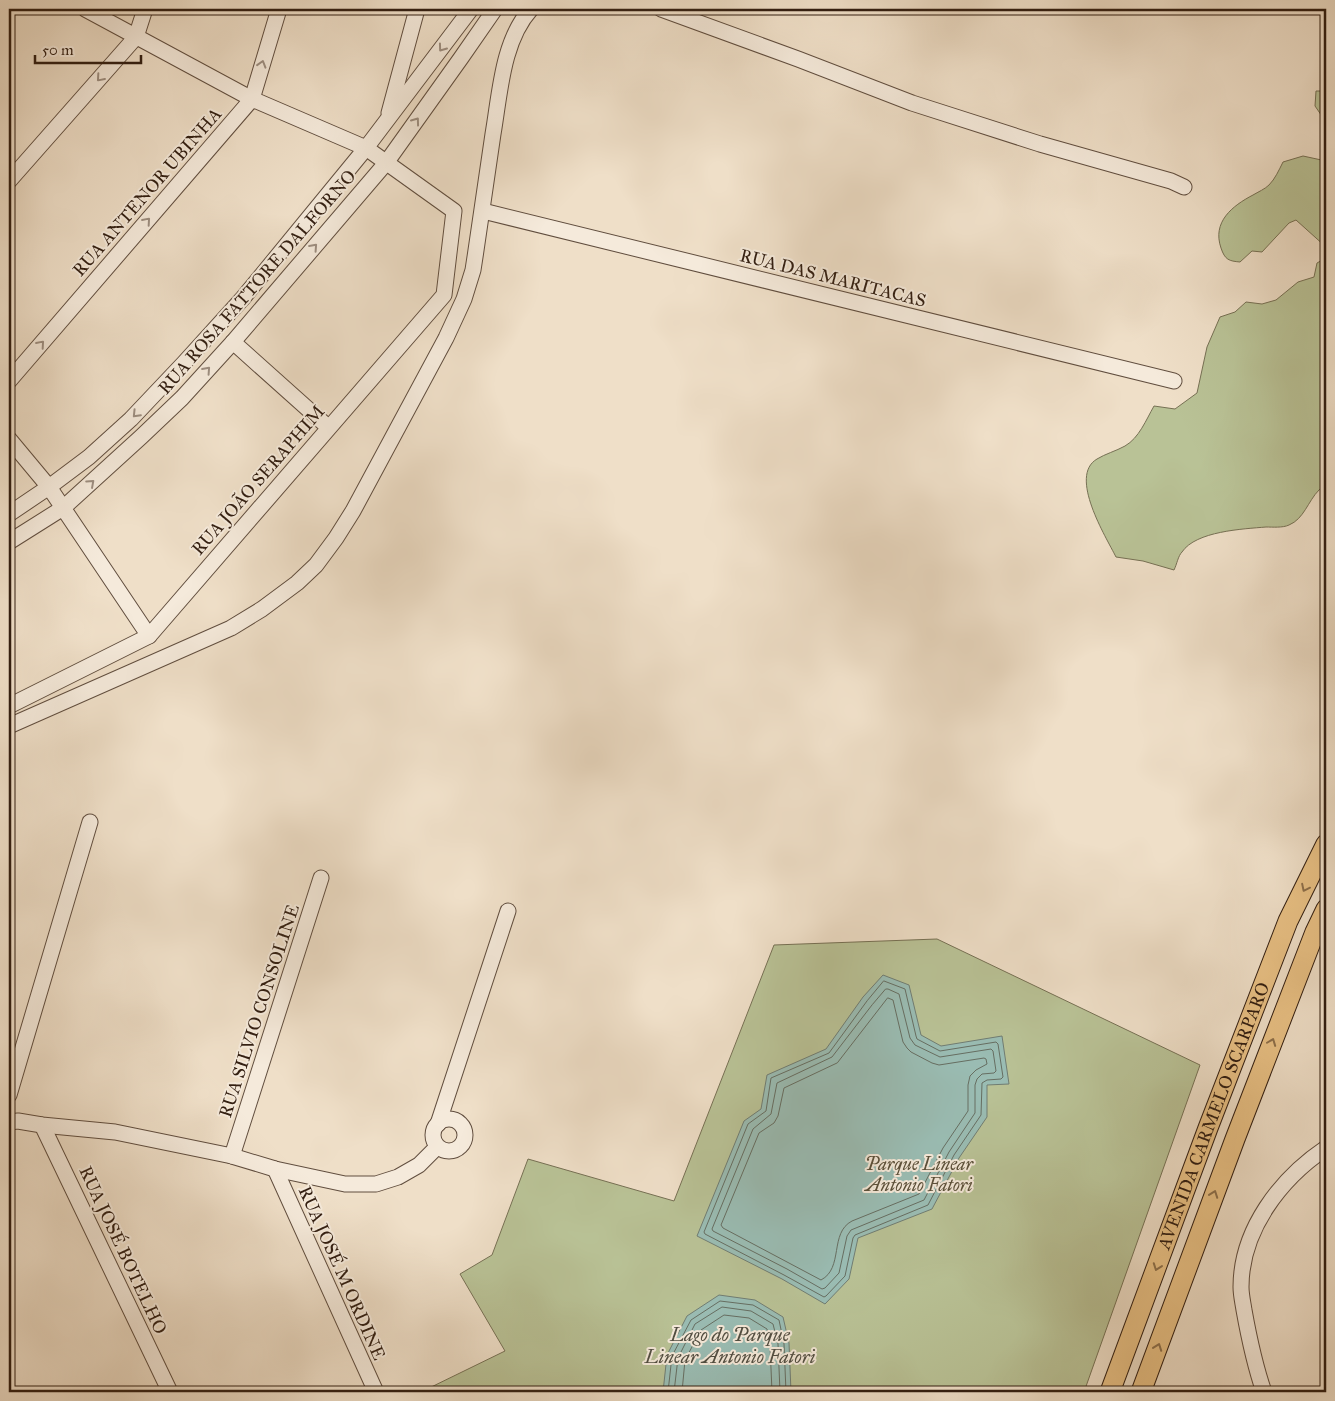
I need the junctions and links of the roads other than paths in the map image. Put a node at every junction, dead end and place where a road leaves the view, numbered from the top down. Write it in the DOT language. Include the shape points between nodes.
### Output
graph roads {
  1 [pos="85,9"];
  2 [pos="145,9"];
  3 [pos="279,9"];
  4 [pos="417,9"];
  5 [pos="471,9"];
  6 [pos="494,9"];
  7 [pos="531,9"];
  8 [pos="661,9"];
  9 [pos="136,37"];
  10 [pos="252,99"];
  11 [pos="387,121"];
  12 [pos="366,148"];
  13 [pos="386,163"];
  14 [pos="9,181"];
  15 [pos="1184,187"];
  16 [pos="483,211"];
  17 [pos="233,342"];
  18 [pos="9,381"];
  19 [pos="1174,381"];
  20 [pos="328,427"];
  21 [pos="9,439"];
  22 [pos="49,487"];
  23 [pos="63,508"];
  24 [pos="9,514"];
  25 [pos="9,542"];
  26 [pos="149,636"];
  27 [pos="9,706"];
  28 [pos="9,726"];
  29 [pos="90,822"];
  30 [pos="1326,844"];
  31 [pos="322,878"];
  32 [pos="1326,909"];
  33 [pos="508,910"];
  34 [pos="9,1095"];
  35 [pos="9,1122"];
  36 [pos="438,1124"];
  37 [pos="42,1125"];
  38 [pos="437,1147"];
  39 [pos="1326,1148"];
  40 [pos="232,1156"];
  41 [pos="275,1169"];
  42 [pos="170,1392"];
  43 [pos="376,1392"];
  44 [pos="1110,1392"];
  45 [pos="1141,1392"];
  46 [pos="1264,1392"];
  1 -- 9 [label="street"];
  2 -- 9 [label="street"];
  10 -- 3 [label="street, RUA ANTENOR UBINHA, one-way"];
  4 -- 11 [label="street"];
  5 -- 11 [label="street, RUA ROSA FATTORE DALFORNO, one-way"];
  13 -- 6 [label="street, RUA ROSA FATTORE DALFORNO, one-way"];
  7 -- 16 [label="street" via="516,31 504,65"];
  8 -- 15 [label="street" via="912,103 1040,144 1171,180"];
  9 -- 10 [label="street"];
  9 -- 14 [label="street, one-way"];
  10 -- 12 [label="street"];
  18 -- 10 [label="street, RUA ANTENOR UBINHA, one-way"];
  11 -- 12 [label="street, RUA ROSA FATTORE DALFORNO"];
  12 -- 13 [label="street"];
  12 -- 22 [label="street, RUA ROSA FATTORE DALFORNO, one-way" via="184,364 131,419"];
  17 -- 13 [label="street, RUA ROSA FATTORE DALFORNO, one-way"];
  13 -- 20 [label="street, RUA JOÃO SERAPHIM" via="454,211 444,295"];
  16 -- 19 [label="street, RUA DAS MARITACAS"];
  16 -- 28 [label="street" via="473,270 446,338 353,511 316,565 262,610 231,628"];
  17 -- 20 [label="street"];
  23 -- 17 [label="street, RUA ROSA FATTORE DALFORNO, one-way" via="182,398"];
  20 -- 26 [label="street, RUA JOÃO SERAPHIM"];
  21 -- 22 [label="street"];
  22 -- 23 [label="street"];
  22 -- 24 [label="street, RUA ROSA FATTORE DALFORNO"];
  23 -- 25 [label="street, RUA ROSA FATTORE DALFORNO"];
  23 -- 26 [label="street"];
  26 -- 27 [label="street, RUA JOÃO SERAPHIM"];
  29 -- 34 [label="street"];
  30 -- 44 [label="main road, AVENIDA CARMELO SCARPARO, one-way" via="1288,921"];
  31 -- 40 [label="street, RUA SILVIO CONSOLINE"];
  45 -- 32 [label="main road, AVENIDA CARMELO SCARPARO, one-way" via="1238,1130"];
  33 -- 36 [label="street"];
  35 -- 37 [label="street"];
  36 -- 38 [label="street" via="433,1133"];
  36 -- 38 [label="street" via="447,1120 457,1122 465,1136 457,1150 446,1152"];
  37 -- 40 [label="street" via="115,1132"];
  37 -- 42 [label="street, RUA JOSÉ BOTELHO"];
  38 -- 41 [label="street" via="419,1165 376,1184 345,1184"];
  39 -- 46 [label="street" via="1284,1185 1267,1206 1248,1244 1241,1289"];
  40 -- 41 [label="street"];
  41 -- 43 [label="street, RUA JOSÉ M ORDINE"];
}
